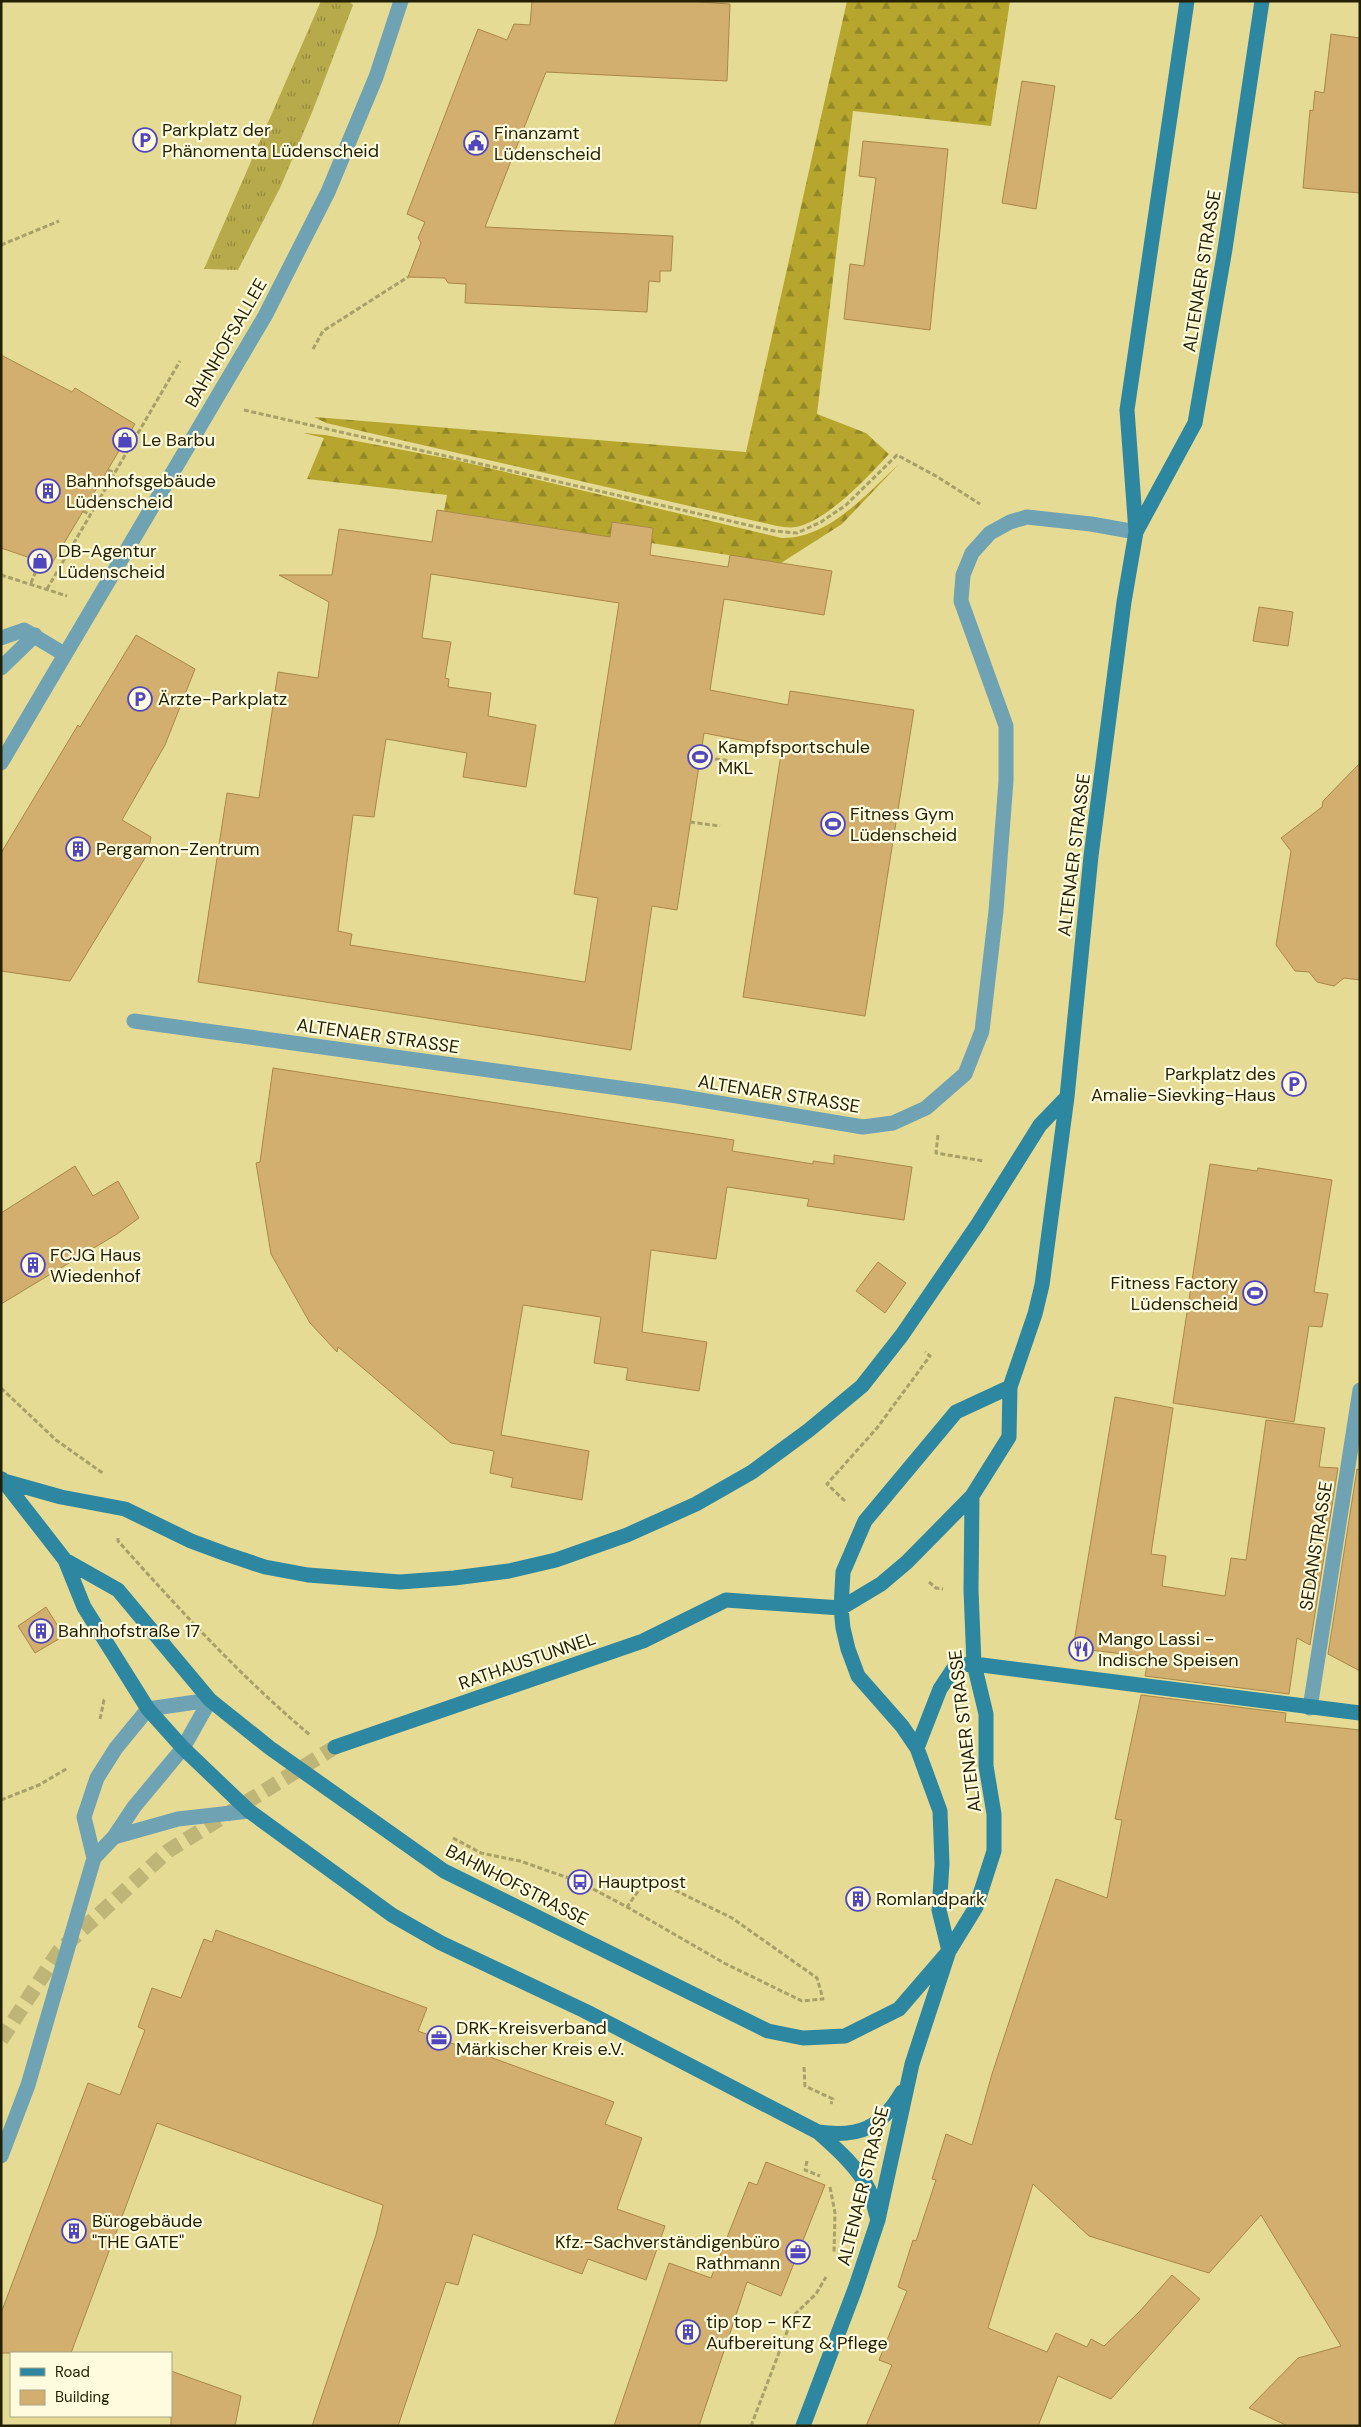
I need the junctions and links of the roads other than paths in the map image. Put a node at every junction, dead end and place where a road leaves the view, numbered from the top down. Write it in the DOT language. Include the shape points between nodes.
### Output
graph roads {
  1 [pos="401,1"];
  2 [pos="1187,1"];
  3 [pos="1262,1"];
  4 [pos="1136,532"];
  5 [pos="35,635"];
  6 [pos="1,638"];
  7 [pos="64,654"];
  8 [pos="1,668"];
  9 [pos="1,763"];
  10 [pos="134,1020"];
  11 [pos="1067,1097"];
  12 [pos="1010,1386"];
  13 [pos="1360,1390"];
  14 [pos="2,1479"];
  15 [pos="972,1496"];
  16 [pos="65,1560"];
  17 [pos="841,1608"];
  18 [pos="974,1664"];
  19 [pos="210,1700"];
  20 [pos="1310,1708"];
  21 [pos="148,1709"];
  22 [pos="1360,1713"];
  23 [pos="334,1747"];
  24 [pos="183,1748"];
  25 [pos="917,1748"];
  26 [pos="249,1810"];
  27 [pos="114,1837"];
  28 [pos="94,1858"];
  29 [pos="949,1951"];
  30 [pos="908,2082"];
  31 [pos="818,2132"];
  32 [pos="1,2156"];
  33 [pos="878,2220"];
  34 [pos="803,2426"];
  1 -- 7 [label="street, BAHNHOFSALLEE" via="376,77 328,192 265,316"];
  2 -- 4 [label="main road, ALTENAER STRASSE" via="1127,410"];
  3 -- 4 [label="main road, ALTENAER STRASSE" via="1195,423"];
  4 -- 10 [label="street, ALTENAER STRASSE" via="1046,518 1010,522 990,533 972,553 963,575 961,601 1006,726 1006,781 998,892 982,1031 966,1074 926,1108 893,1123 863,1127 677,1096"];
  4 -- 11 [label="main road, ALTENAER STRASSE" via="1091,856"];
  5 -- 6 [label="street" via="24,630"];
  5 -- 7 [label="street"];
  5 -- 8 [label="street"];
  7 -- 9 [label="street, BAHNHOFSALLEE"];
  11 -- 12 [label="main road, ALTENAER STRASSE" via="1042,1285"];
  11 -- 14 [label="main road" via="1040,1125 978,1224 902,1335 862,1386 752,1472 696,1504 627,1535 556,1560 509,1571 400,1582 308,1575 265,1567 191,1541 125,1508 61,1497"];
  12 -- 15 [label="main road, ALTENAER STRASSE" via="1009,1437"];
  12 -- 17 [label="main road, ALTENAER STRASSE" via="956,1412 865,1521 844,1572"];
  13 -- 20 [label="street, SEDANSTRASSE"];
  14 -- 16 [label="main road, BAHNHOFSTRASSE"];
  15 -- 17 [label="main road, ALTENAER STRASSE" via="907,1562 881,1584"];
  15 -- 18 [label="main road, ALTENAER STRASSE"];
  16 -- 19 [label="main road, BAHNHOFSTRASSE" via="118,1590"];
  16 -- 21 [label="main road, BAHNHOFSTRASSE" via="84,1607"];
  17 -- 23 [label="main road, RATHAUSTUNNEL" via="726,1600 643,1642"];
  17 -- 25 [label="main road, ALTENAER STRASSE" via="848,1649 858,1676"];
  18 -- 20 [label="main road"];
  18 -- 25 [label="main road" via="956,1665 940,1688"];
  18 -- 29 [label="main road, ALTENAER STRASSE" via="986,1714 986,1766 994,1814 994,1851 976,1907"];
  19 -- 21 [label="street"];
  19 -- 24 [label="street"];
  19 -- 29 [label="main road, BAHNHOFSTRASSE" via="270,1748 444,1871 768,2031 803,2038 845,2036 899,2009"];
  20 -- 22 [label="main road"];
  21 -- 24 [label="main road, BAHNHOFSTRASSE"];
  21 -- 28 [label="street" via="96,1778 84,1817"];
  24 -- 26 [label="main road, BAHNHOFSTRASSE"];
  24 -- 27 [label="street" via="134,1807"];
  25 -- 29 [label="main road, ALTENAER STRASSE" via="940,1811 942,1864 938,1910"];
  26 -- 27 [label="street" via="178,1819"];
  26 -- 31 [label="main road, BAHNHOFSTRASSE" via="392,1916"];
  27 -- 28 [label="street"];
  28 -- 32 [label="street" via="28,2084"];
  29 -- 30 [label="main road, ALTENAER STRASSE"];
  30 -- 31 [label="main road, BAHNHOFSTRASSE" via="891,2111 877,2124 838,2135"];
  30 -- 33 [label="main road, ALTENAER STRASSE"];
  31 -- 33 [label="main road, BAHNHOFSTRASSE" via="844,2155 869,2190"];
  33 -- 34 [label="main road, ALTENAER STRASSE" via="856,2289"];
}
